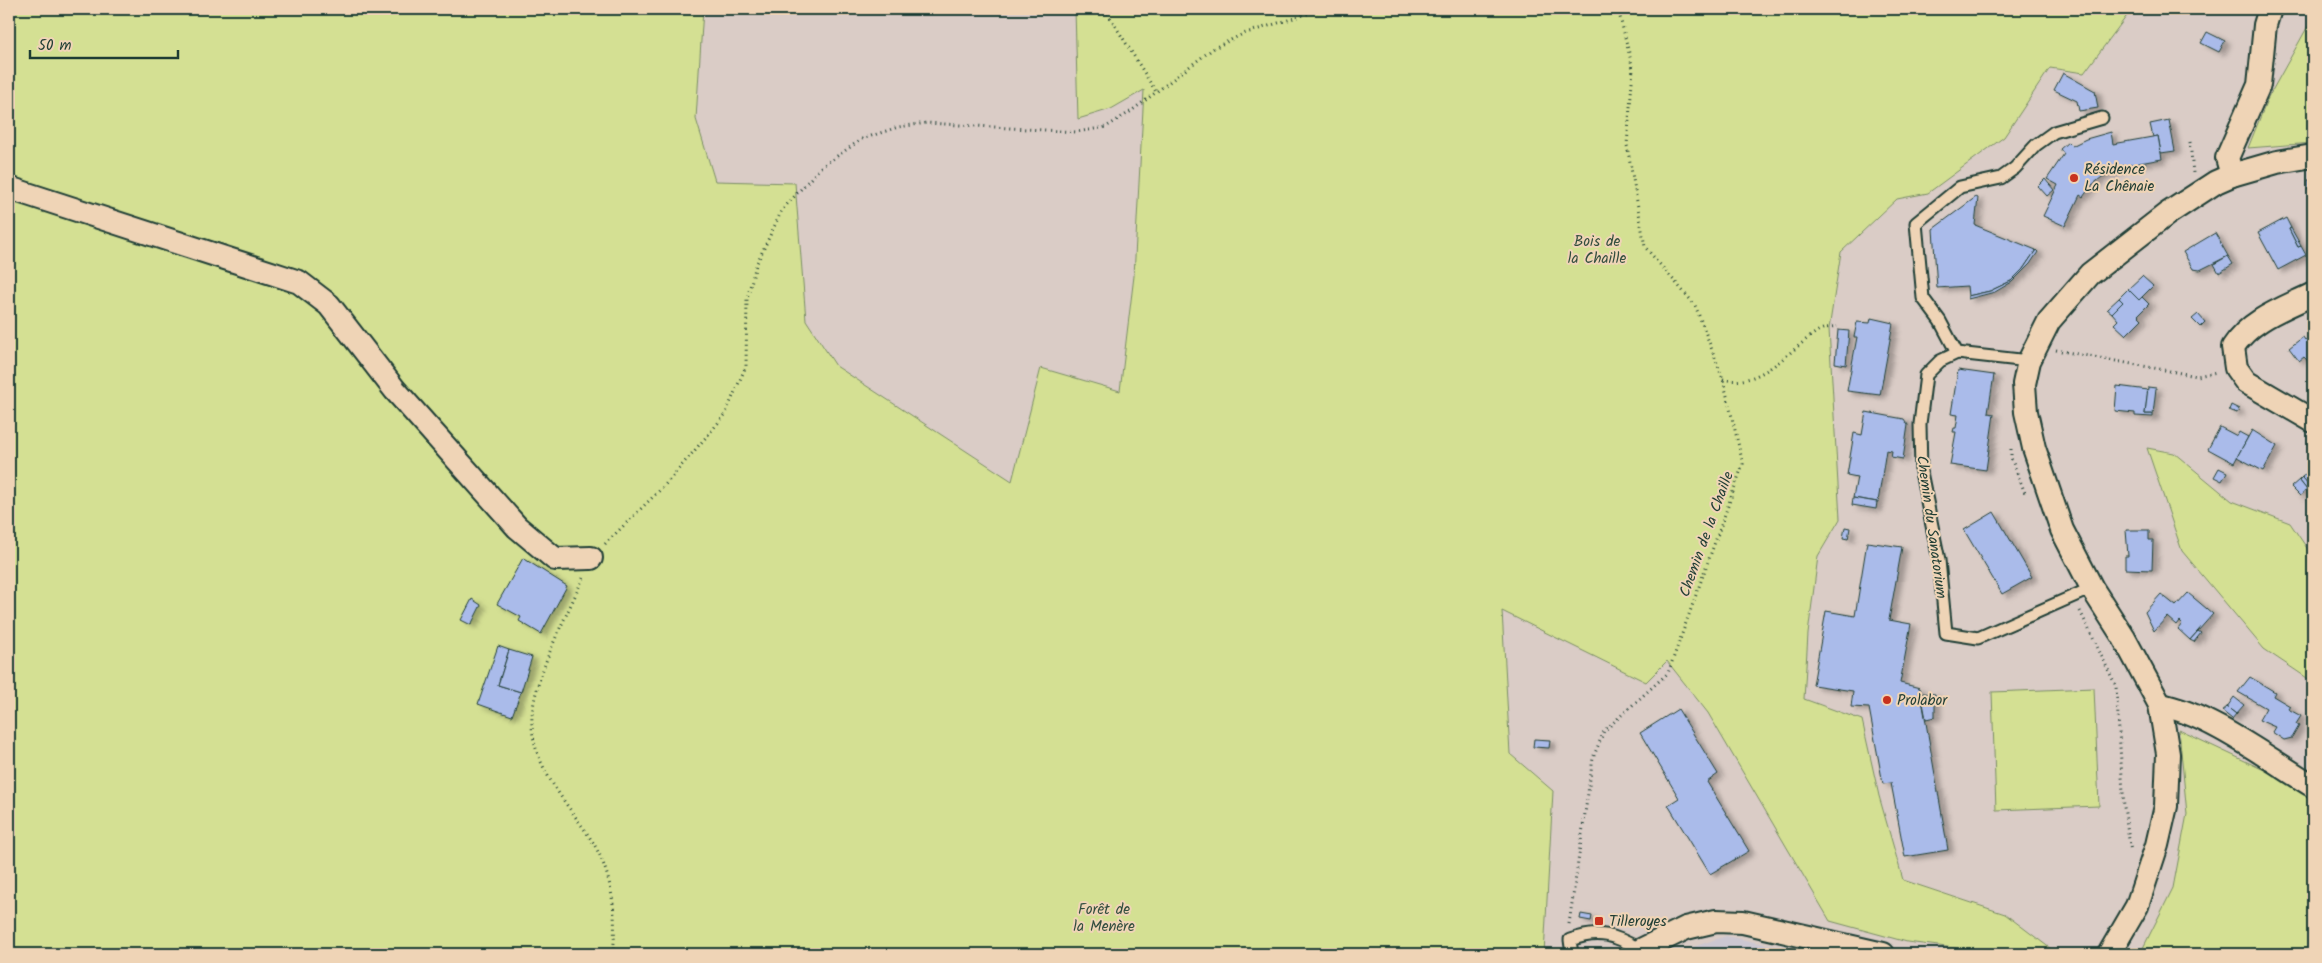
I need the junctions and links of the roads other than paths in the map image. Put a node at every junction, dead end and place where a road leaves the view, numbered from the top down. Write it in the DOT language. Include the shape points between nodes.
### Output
graph roads {
  1 [pos="2270,9"];
  2 [pos="2102,118"];
  3 [pos="2313,156"];
  4 [pos="2232,175"];
  5 [pos="9,188"];
  6 [pos="2313,294"];
  7 [pos="1957,354"];
  8 [pos="2032,354"];
  9 [pos="2313,421"];
  10 [pos="591,558"];
  11 [pos="2083,592"];
  12 [pos="2160,706"];
  13 [pos="2313,786"];
  14 [pos="1639,952"];
  15 [pos="1572,954"];
  16 [pos="1883,954"];
  17 [pos="2109,954"];
  1 -- 4 [label="street" via="2258,85 2227,158"];
  2 -- 7 [label="lane" via="2054,132 2001,178 1960,187 1916,222 1923,298 1940,321"];
  3 -- 4 [label="street"];
  4 -- 8 [label="street" via="2167,214 2090,274 2049,322"];
  5 -- 10 [label="street" via="299,282 329,305 395,390 517,527 555,559"];
  6 -- 9 [label="street" via="2257,322 2240,336 2233,347 2236,368 2246,382"];
  7 -- 8 [label="lane"];
  7 -- 11 [label="lane, Chemin du Sanatorium" via="1940,361 1926,375 1920,424 1921,472 1939,560 1946,633 1978,638"];
  8 -- 11 [label="street" via="2024,384 2026,412 2034,448"];
  11 -- 12 [label="street" via="2124,638"];
  12 -- 13 [label="street" via="2180,708 2203,719"];
  12 -- 17 [label="street" via="2168,754 2166,806 2137,906"];
  14 -- 15 [label="lane" via="1618,936 1595,933 1570,940"];
  14 -- 16 [label="street" via="1686,928 1716,921 1743,922"];
}
